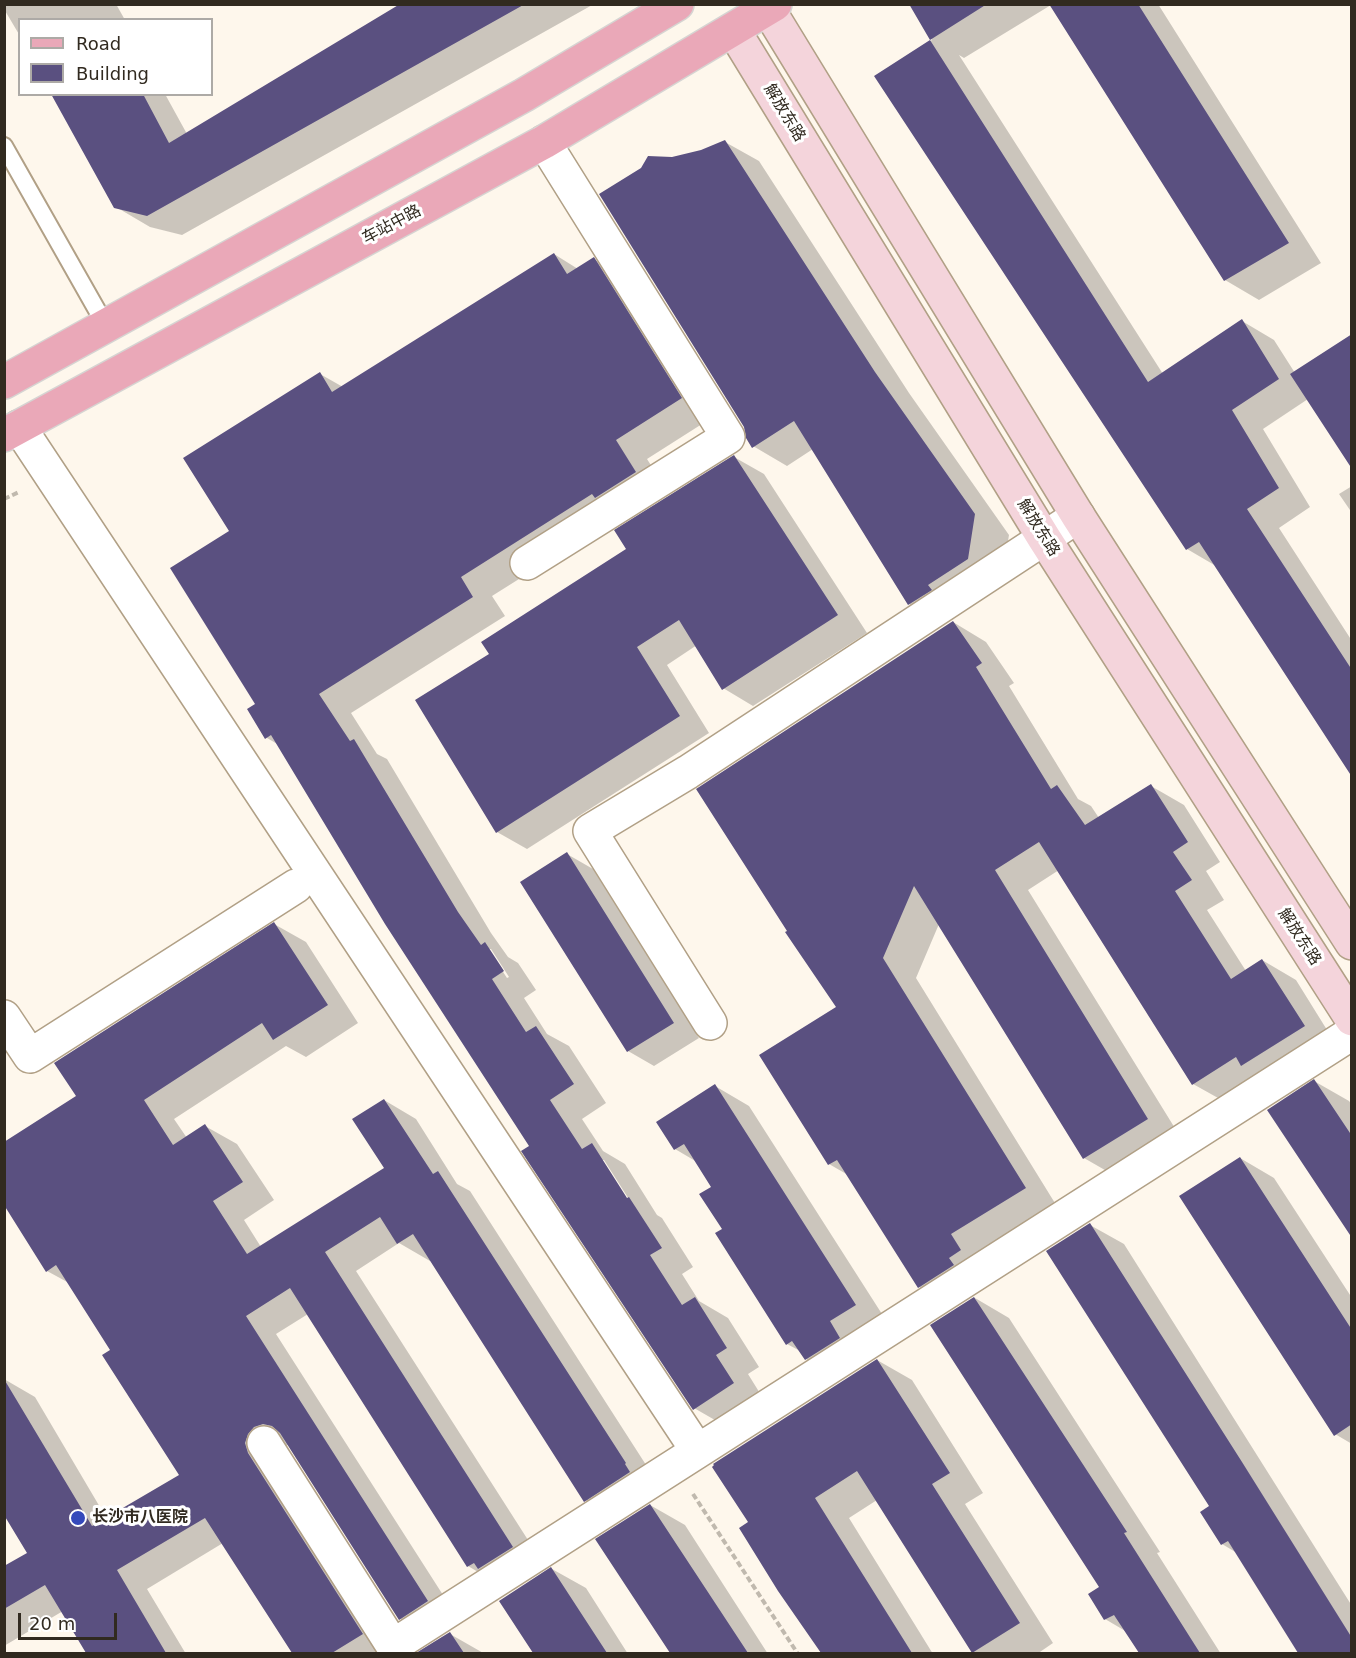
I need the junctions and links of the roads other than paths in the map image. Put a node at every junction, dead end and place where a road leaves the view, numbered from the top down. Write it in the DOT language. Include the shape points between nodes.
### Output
graph roads {
  1 [pos="678,4"];
  2 [pos="769,6"];
  3 [pos="734,31"];
  4 [pos="544,142"];
  5 [pos="4,146"];
  6 [pos="106,326"];
  7 [pos="4,382"];
  8 [pos="12,431"];
  9 [pos="1078,516"];
  10 [pos="1044,538"];
  11 [pos="527,563"];
  12 [pos="296,886"];
  13 [pos="1352,943"];
  14 [pos="4,1017"];
  15 [pos="1352,1019"];
  16 [pos="710,1023"];
  17 [pos="1352,1033"];
  18 [pos="264,1443"];
  19 [pos="686,1458"];
  1 -- 6 [label="main road" via="524,95"];
  2 -- 3 [label="main road, 车站中路"];
  2 -- 9 [label="main road"];
  3 -- 4 [label="main road, 车站中路"];
  3 -- 10 [label="main road, 解放东路"];
  4 -- 8 [label="main road, 车站中路"];
  4 -- 11 [label="street" via="728,437"];
  5 -- 6 [label="lane"];
  6 -- 7 [label="main road"];
  8 -- 19 [label="street"];
  9 -- 10 [label="street"];
  9 -- 13 [label="main road"];
  10 -- 15 [label="main road, 解放东路"];
  10 -- 16 [label="street" via="688,772 590,831"];
  12 -- 14 [label="street" via="30,1056"];
  17 -- 19 [label="street"];
  18 -- 19 [label="street" via="393,1646"];
}
